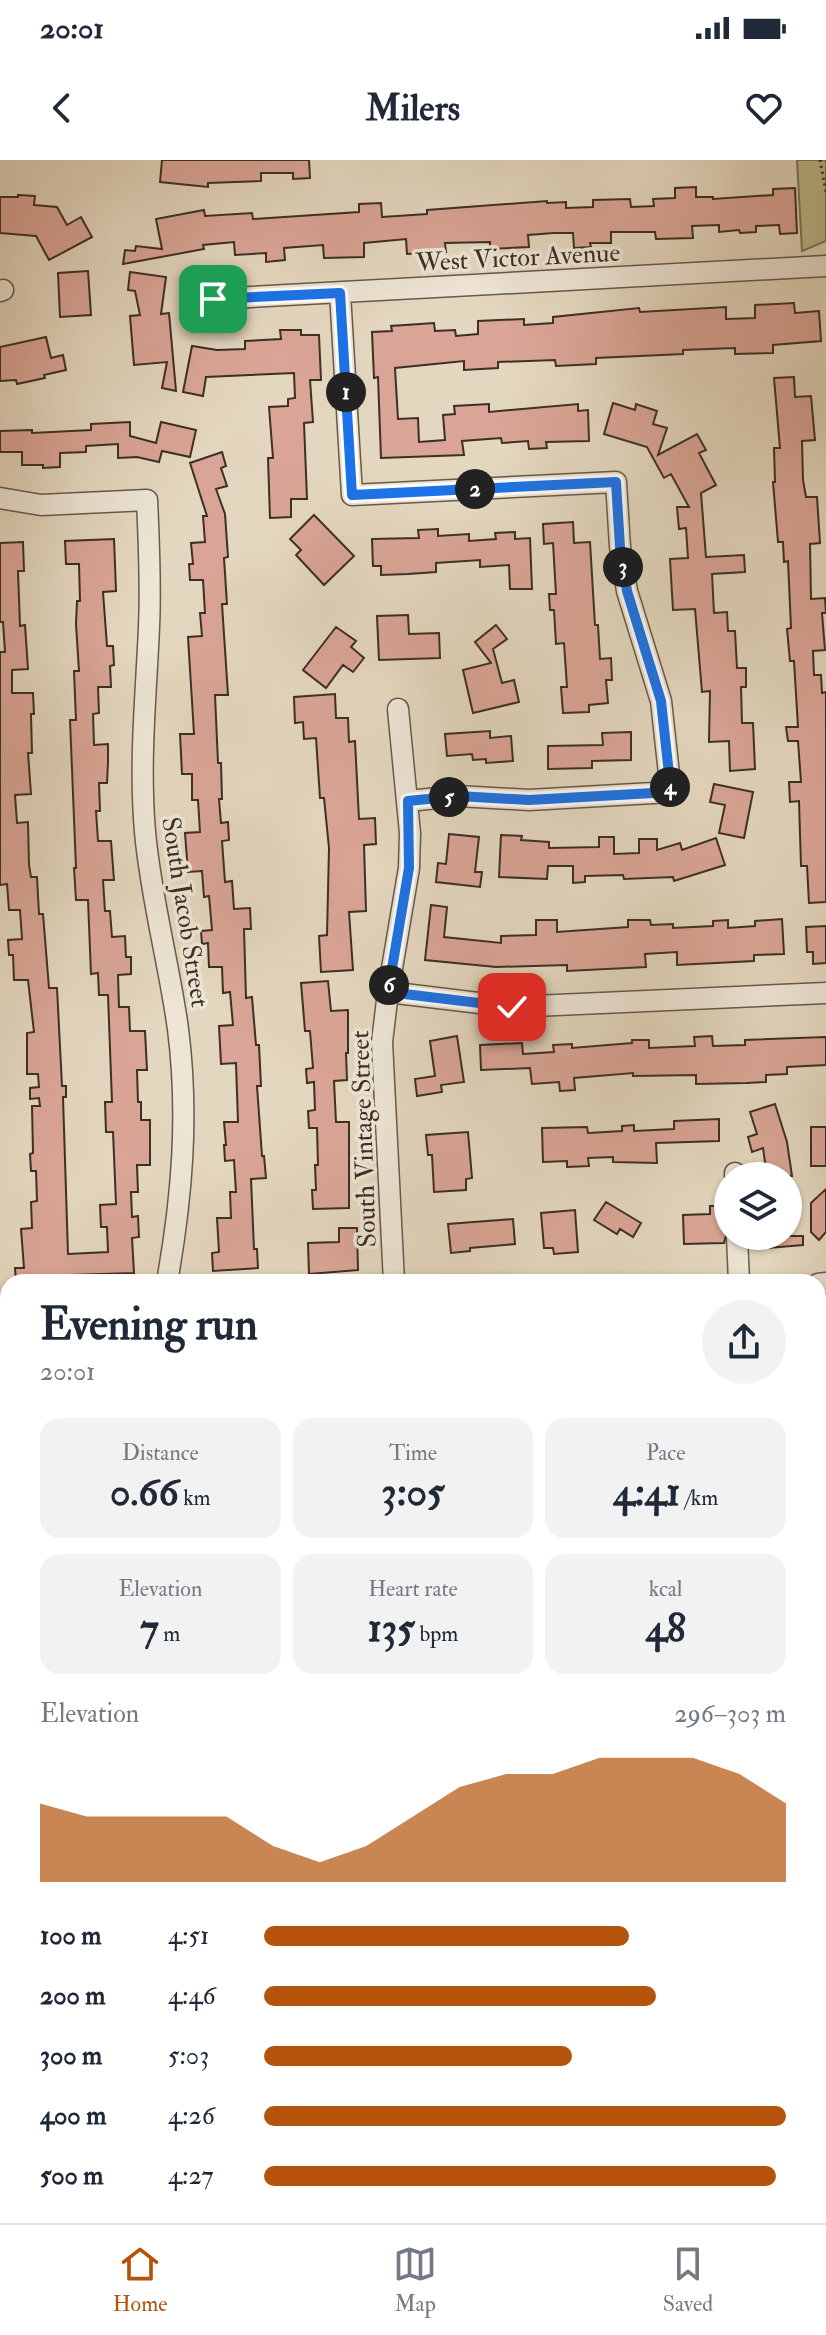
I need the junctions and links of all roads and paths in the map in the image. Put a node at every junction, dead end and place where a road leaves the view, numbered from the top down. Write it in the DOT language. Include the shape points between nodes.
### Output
graph roads {
  1 [pos="820,160"];
  2 [pos="826,192"];
  3 [pos="826,266"];
  4 [pos="340,293"];
  5 [pos="213,299"];
  6 [pos="0,498"];
  7 [pos="398,709"];
  8 [pos="408,801"];
  9 [pos="388,992"];
  10 [pos="826,993"];
  11 [pos="738,1250"];
  12 [pos="168,1274"];
  13 [pos="394,1274"];
  14 [pos="739,1274"];
  1 -- 2 [label="path"];
  3 -- 4 [label="street, West Victor Avenue"];
  4 -- 5 [label="street, West Victor Avenue"];
  4 -- 8 [label="street" via="352,495 616,482 627,591 661,701 671,792"];
  6 -- 12 [label="street, South Jacob Street" via="41,505 147,500 145,830 178,1032 185,1153"];
  7 -- 8 [label="street, South Vintage Street"];
  8 -- 9 [label="street, South Vintage Street" via="409,868"];
  9 -- 10 [label="street" via="512,1007"];
  9 -- 13 [label="street, South Vintage Street" via="383,1098"];
  11 -- 14 [label="street"];
}
